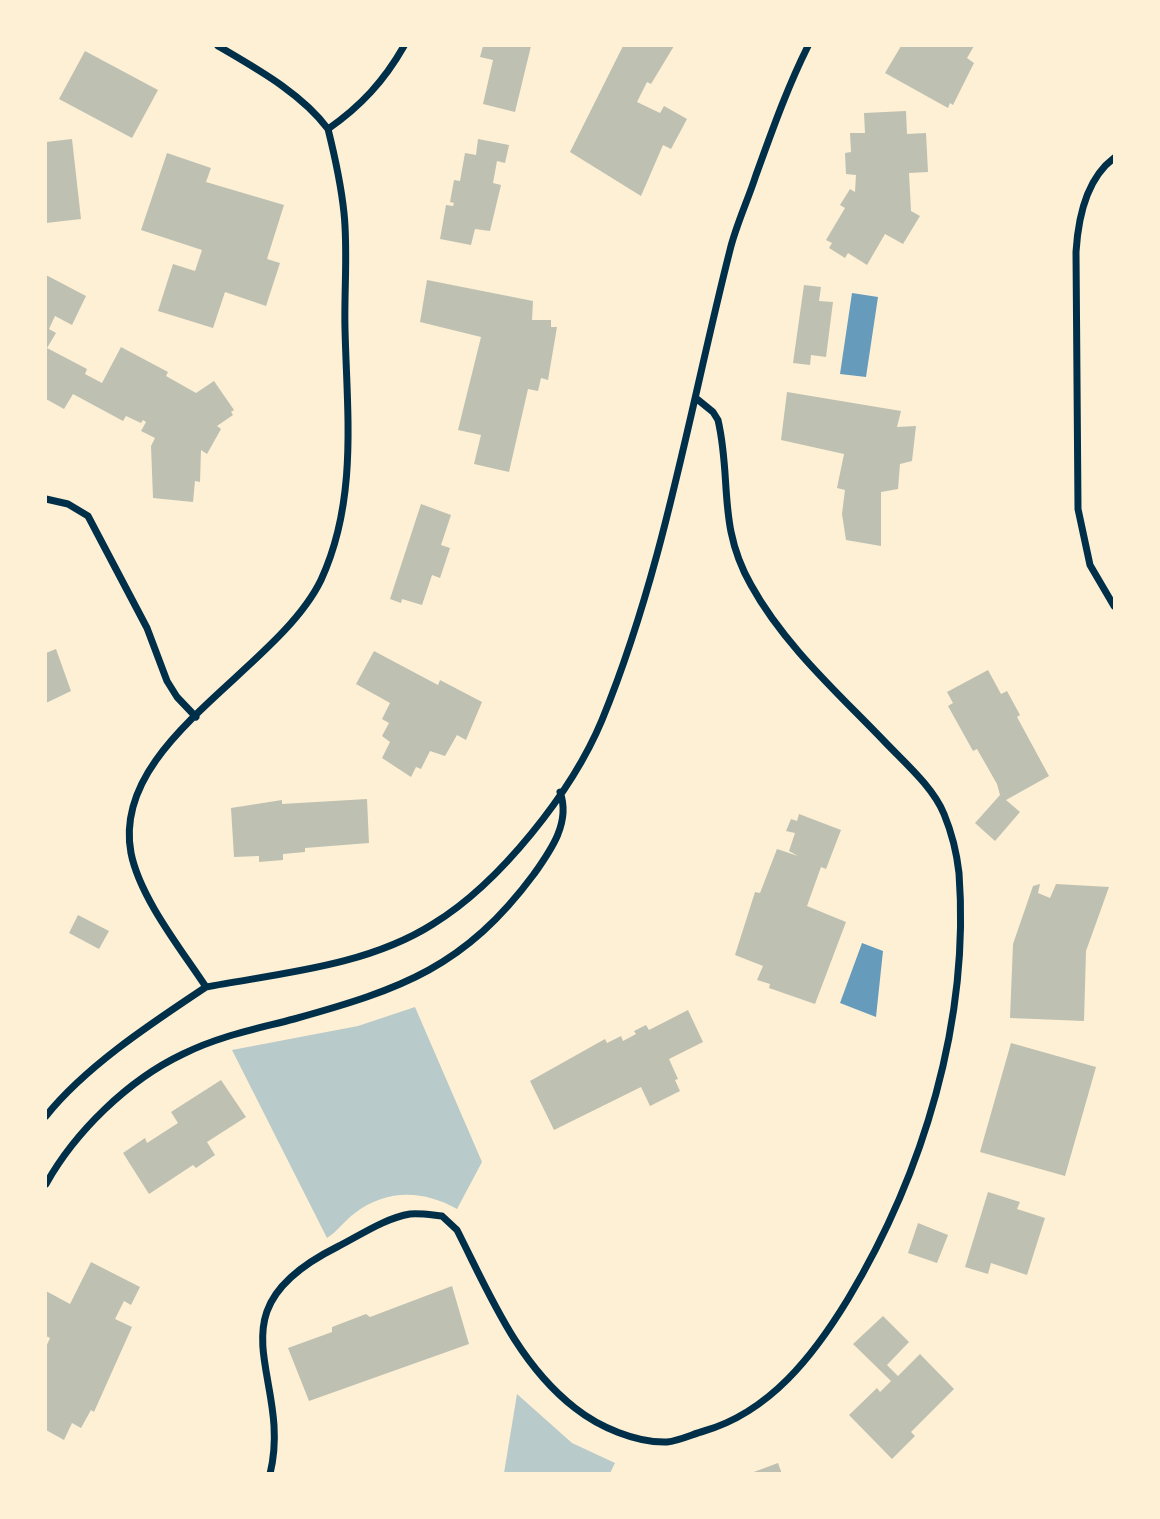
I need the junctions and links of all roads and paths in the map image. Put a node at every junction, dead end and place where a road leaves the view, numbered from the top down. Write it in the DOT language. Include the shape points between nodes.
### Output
graph roads {
  1 [pos="218,46"];
  2 [pos="404,46"];
  3 [pos="808,46"];
  4 [pos="328,129"];
  5 [pos="1115,158"];
  6 [pos="697,399"];
  7 [pos="46,499"];
  8 [pos="1115,606"];
  9 [pos="196,717"];
  10 [pos="560,792"];
  11 [pos="206,987"];
  12 [pos="46,1116"];
  13 [pos="46,1184"];
  14 [pos="270,1474"];
  1 -- 4 [label="street" via="280,85"];
  2 -- 4 [label="street" via="368,97"];
  3 -- 6 [label="street" via="788,86 731,247"];
  4 -- 9 [label="street" via="344,215 349,468 340,527 321,579 290,627"];
  5 -- 8 [label="street" via="1096,178 1088,195 1076,252 1078,509 1090,565"];
  6 -- 10 [label="street" via="666,519 613,688 589,746"];
  6 -- 14 [label="street" via="718,420 728,524 751,586 784,636 927,789 943,811 959,870 959,961 946,1047 901,1199 871,1261 826,1335 781,1389 719,1427 668,1442 621,1434 576,1409 528,1363 457,1230 442,1216 410,1214 382,1224 308,1261 274,1297 263,1334 272,1422"];
  7 -- 9 [label="street" via="68,504 88,516 147,628 167,681"];
  9 -- 11 [label="street" via="146,773 137,792 130,833 131,854 146,891"];
  10 -- 11 [label="street" via="517,850 460,906 431,926 355,957"];
  10 -- 13 [label="street" via="563,815 550,852 509,906 464,950 384,991 231,1034 180,1055 89,1124"];
  11 -- 12 [label="street" via="83,1079"];
}
